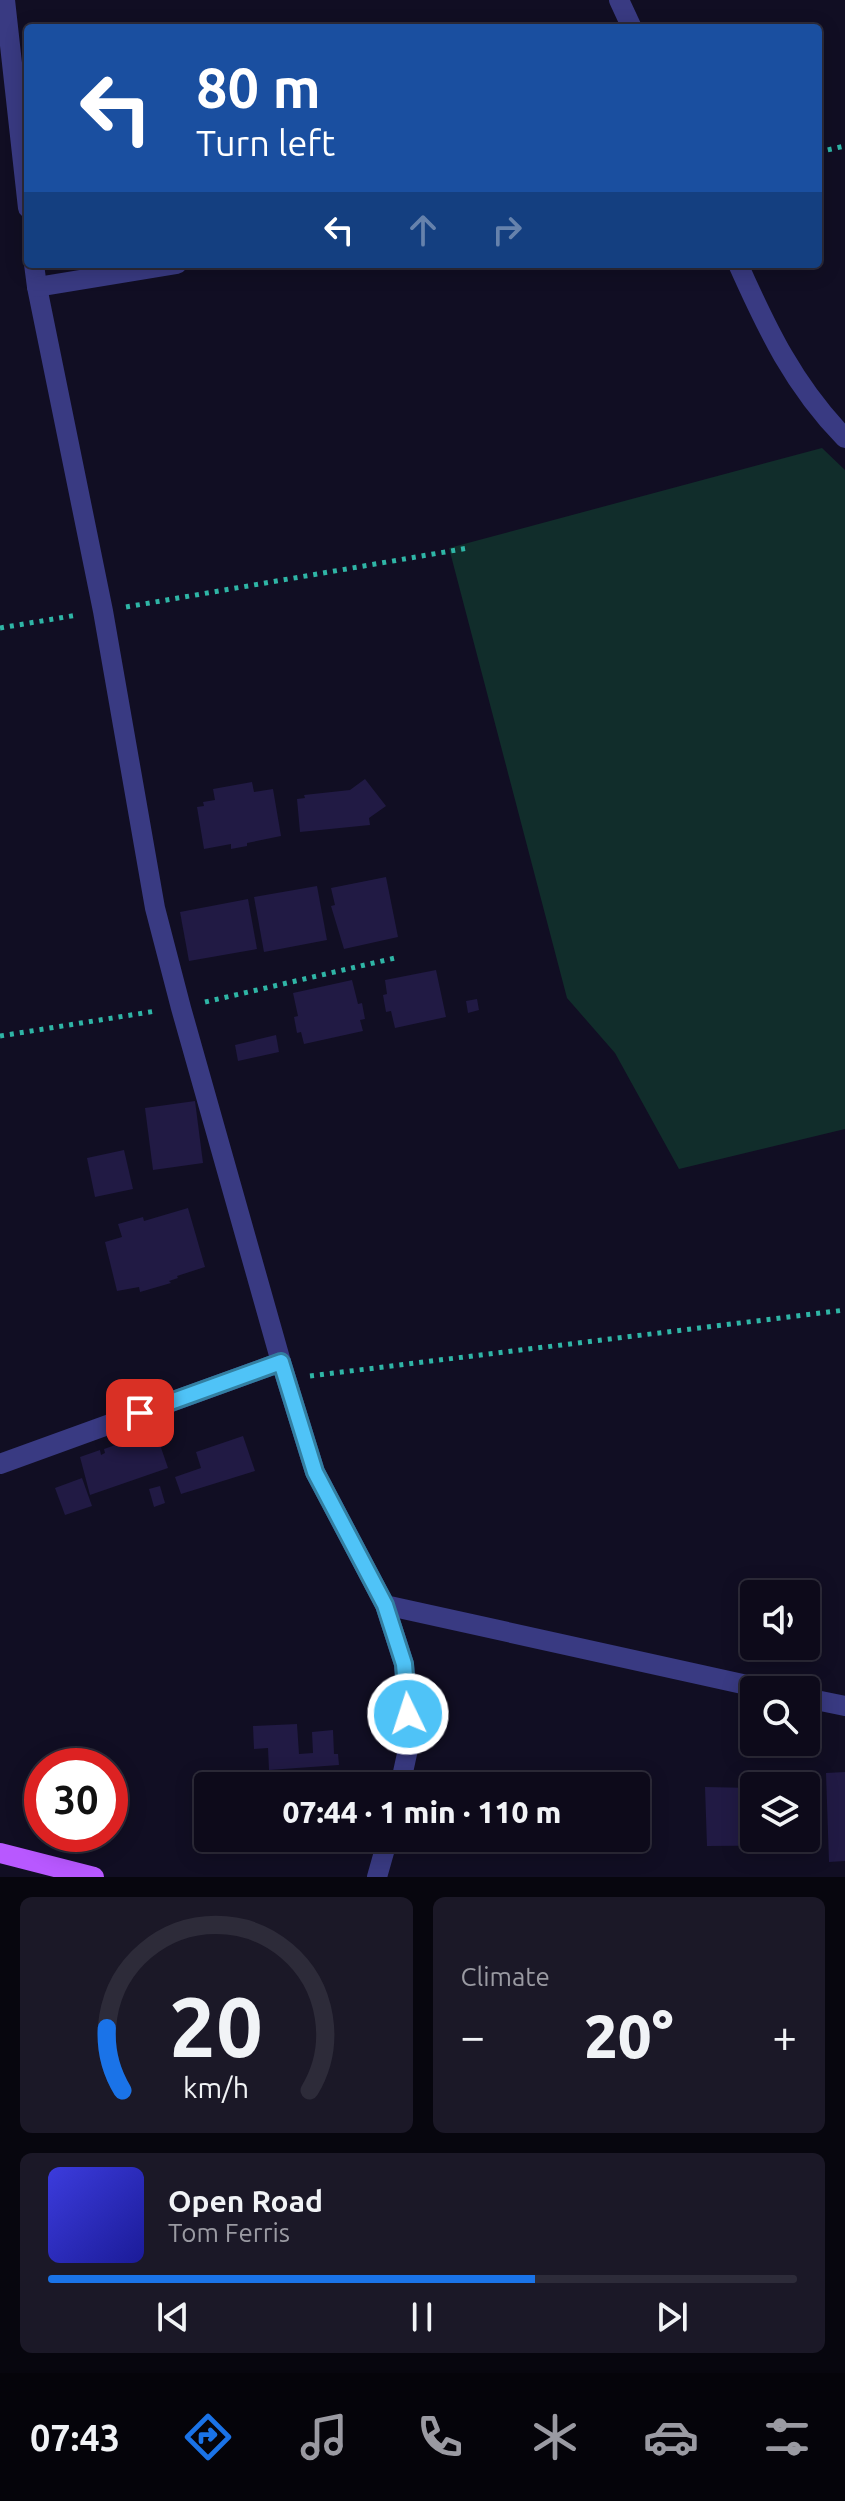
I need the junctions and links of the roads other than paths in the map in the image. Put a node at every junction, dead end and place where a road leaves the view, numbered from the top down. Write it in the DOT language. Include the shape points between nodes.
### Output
graph roads {
  1 [pos="5,0"];
  2 [pos="619,0"];
  3 [pos="630,24"];
  4 [pos="24,172"];
  5 [pos="35,268"];
  6 [pos="153,268"];
  7 [pos="740,268"];
  8 [pos="37,287"];
  9 [pos="845,438"];
  10 [pos="283,1371"];
  11 [pos="0,1464"];
  12 [pos="385,1605"];
  13 [pos="740,1683"];
  14 [pos="820,1701"];
  15 [pos="845,1706"];
  16 [pos="403,1772"];
  17 [pos="384,1852"];
  18 [pos="0,1853"];
  19 [pos="94,1877"];
  20 [pos="377,1877"];
  1 -- 4 [label="street"];
  2 -- 3 [label="street"];
  5 -- 8 [label="street"];
  6 -- 8 [label="street"];
  7 -- 9 [label="street" via="790,372"];
  8 -- 10 [label="street" via="103,611 155,908"];
  10 -- 11 [label="street"];
  10 -- 12 [label="street" via="315,1472"];
  12 -- 13 [label="street"];
  12 -- 16 [label="street" via="404,1664 410,1740"];
  14 -- 15 [label="street"];
  17 -- 20 [label="street"];
  18 -- 19 [label="main road"];
}
